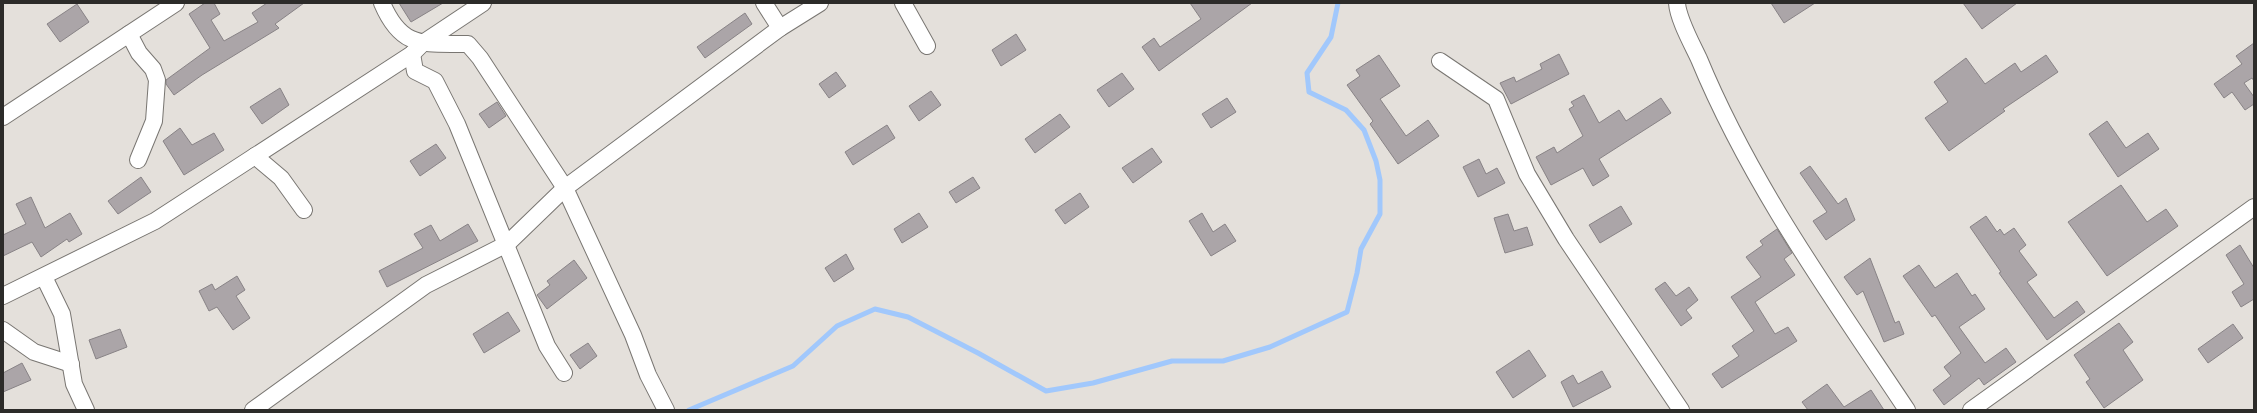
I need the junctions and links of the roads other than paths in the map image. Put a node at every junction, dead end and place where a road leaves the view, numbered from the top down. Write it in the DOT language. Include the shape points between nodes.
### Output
graph roads {
  1 [pos="176,3"];
  2 [pos="382,3"];
  3 [pos="483,3"];
  4 [pos="764,3"];
  5 [pos="820,3"];
  6 [pos="903,3"];
  7 [pos="1676,3"];
  8 [pos="780,28"];
  9 [pos="129,34"];
  10 [pos="927,46"];
  11 [pos="418,48"];
  12 [pos="1440,61"];
  13 [pos="3,117"];
  14 [pos="256,156"];
  15 [pos="138,160"];
  16 [pos="565,188"];
  17 [pos="2254,207"];
  18 [pos="304,210"];
  19 [pos="507,244"];
  20 [pos="44,277"];
  21 [pos="3,296"];
  22 [pos="3,330"];
  23 [pos="71,364"];
  24 [pos="564,373"];
  25 [pos="666,409"];
  26 [pos="86,410"];
  27 [pos="253,410"];
  28 [pos="1681,410"];
  29 [pos="1907,410"];
  30 [pos="1971,410"];
  1 -- 9 [label="street"];
  2 -- 11 [label="street" via="389,19"];
  3 -- 11 [label="street"];
  4 -- 8 [label="street"];
  5 -- 8 [label="street"];
  6 -- 10 [label="street"];
  7 -- 29 [label="street" via="1715,100 1758,179 1817,276"];
  8 -- 16 [label="street"];
  9 -- 13 [label="street"];
  9 -- 15 [label="street" via="139,53 153,69 157,80 154,121"];
  11 -- 14 [label="street"];
  11 -- 16 [label="street" via="468,44 480,58"];
  11 -- 19 [label="street" via="415,71 435,81 457,124"];
  12 -- 28 [label="street" via="1496,99 1527,174 1566,239"];
  14 -- 18 [label="street" via="280,178"];
  14 -- 20 [label="street" via="154,221"];
  16 -- 19 [label="street"];
  16 -- 25 [label="street" via="633,335 648,376"];
  17 -- 30 [label="street"];
  19 -- 24 [label="street" via="547,346"];
  19 -- 27 [label="street" via="426,285"];
  20 -- 21 [label="street"];
  20 -- 23 [label="street" via="62,314"];
  22 -- 23 [label="street" via="34,352"];
  23 -- 26 [label="street" via="74,384"];
}
